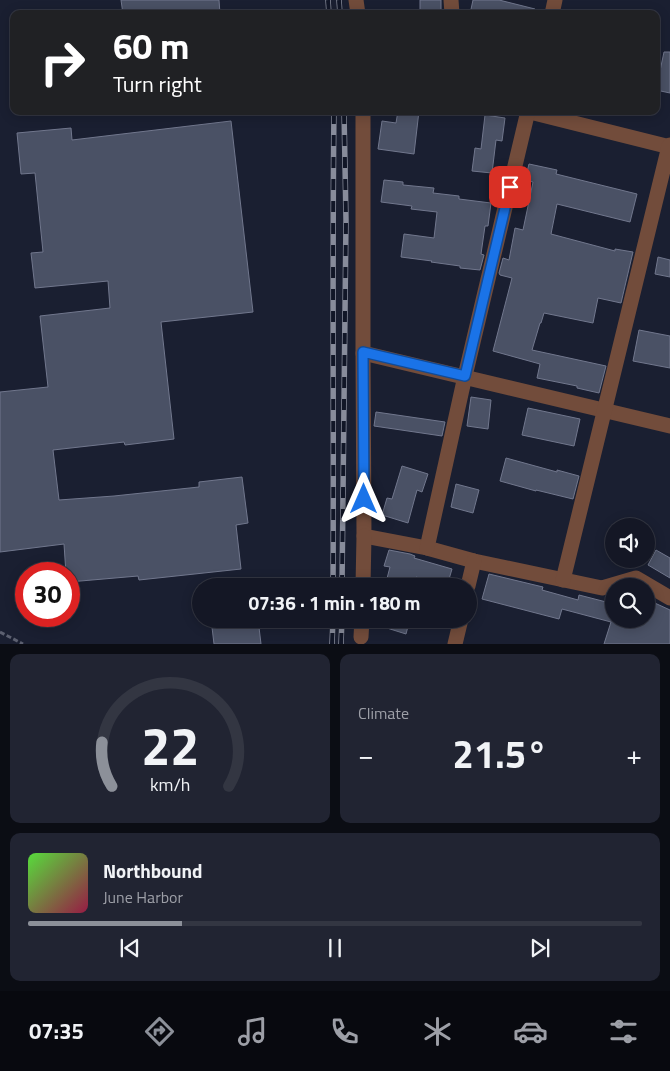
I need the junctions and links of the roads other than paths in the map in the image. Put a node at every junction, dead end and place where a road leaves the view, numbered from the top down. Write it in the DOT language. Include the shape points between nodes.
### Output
graph roads {
  1 [pos="363,115"];
  2 [pos="526,115"];
  3 [pos="543,115"];
  4 [pos="670,146"];
  5 [pos="363,352"];
  6 [pos="465,376"];
  7 [pos="605,409"];
  8 [pos="670,426"];
  9 [pos="364,536"];
  10 [pos="427,548"];
  11 [pos="474,561"];
  12 [pos="363,578"];
  13 [pos="470,578"];
  14 [pos="563,580"];
  15 [pos="670,598"];
  16 [pos="362,628"];
  17 [pos="459,628"];
  18 [pos="361,637"];
  19 [pos="455,644"];
  1 -- 5 [label="street"];
  2 -- 6 [label="street"];
  3 -- 4 [label="street"];
  4 -- 7 [label="street"];
  5 -- 6 [label="street"];
  5 -- 9 [label="street"];
  6 -- 7 [label="street"];
  6 -- 10 [label="street"];
  7 -- 8 [label="street"];
  7 -- 14 [label="street"];
  9 -- 10 [label="street"];
  9 -- 12 [label="street"];
  10 -- 11 [label="street"];
  11 -- 13 [label="street"];
  11 -- 14 [label="street"];
  14 -- 15 [label="street" via="602,588 636,578"];
  16 -- 18 [label="street"];
  17 -- 19 [label="street"];
}
